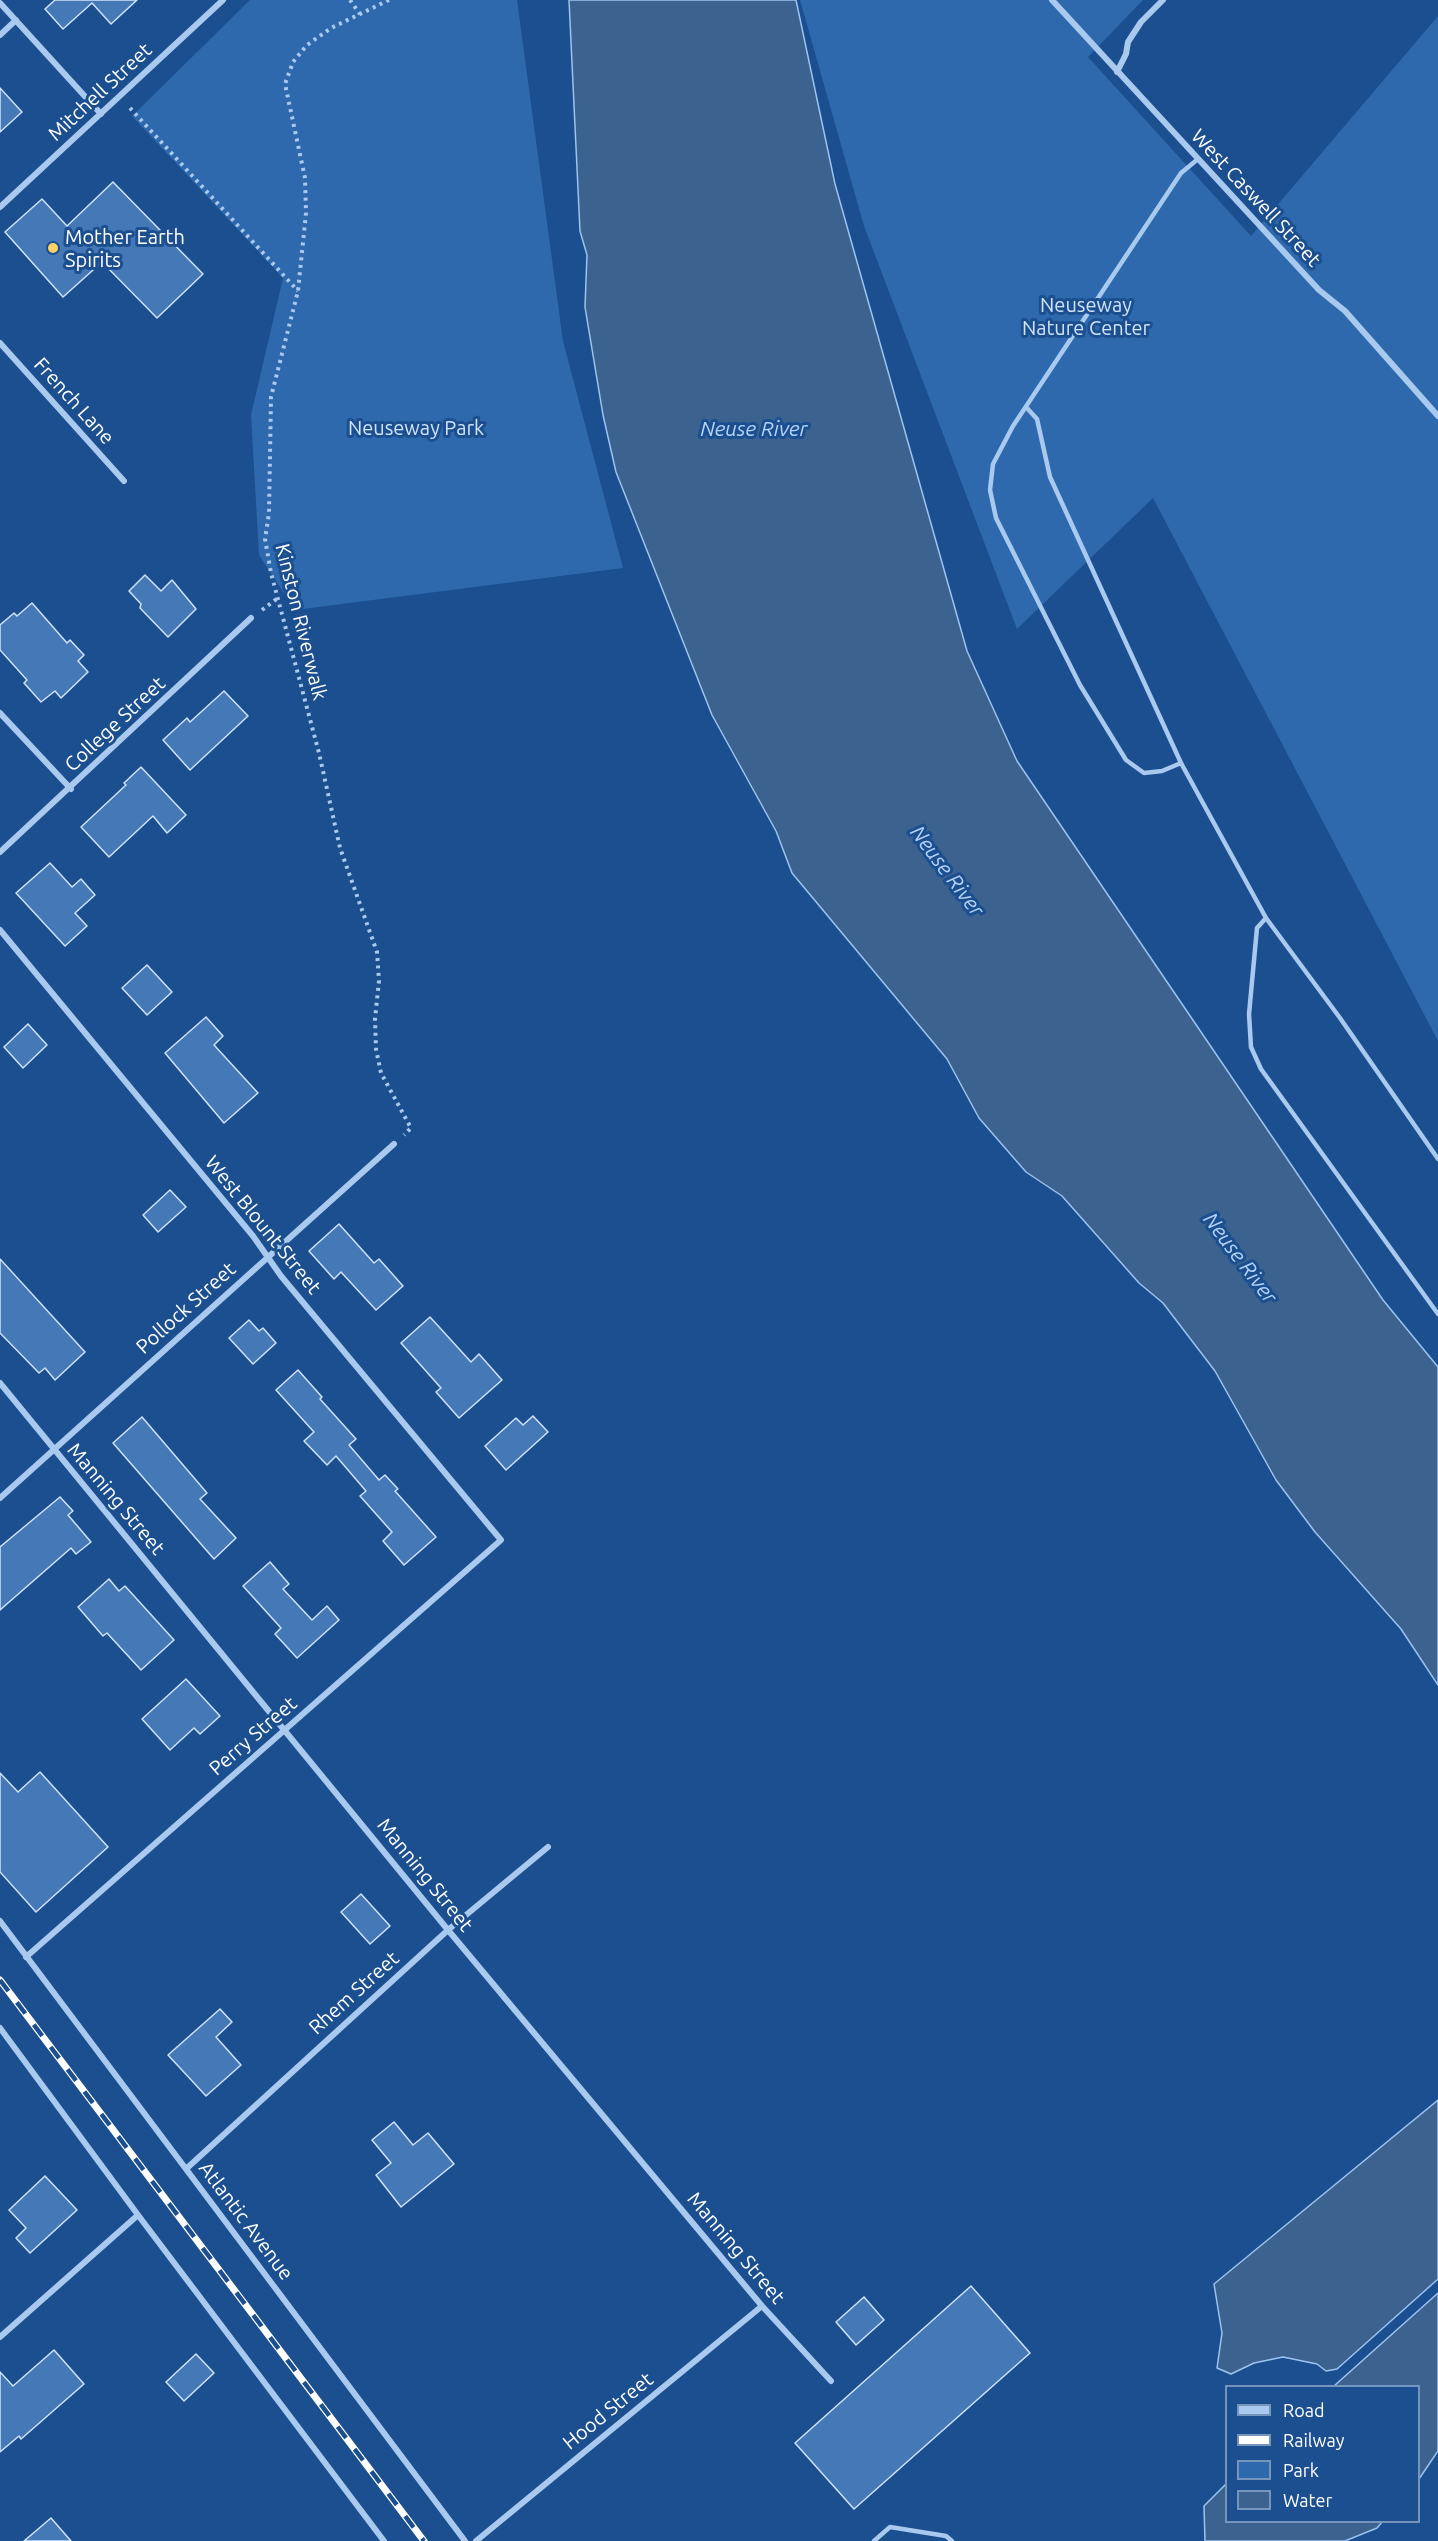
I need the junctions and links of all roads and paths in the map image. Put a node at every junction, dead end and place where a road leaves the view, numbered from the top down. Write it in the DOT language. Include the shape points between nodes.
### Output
graph roads {
  1 [pos="223,0"];
  2 [pos="350,0"];
  3 [pos="389,0"];
  4 [pos="1052,0"];
  5 [pos="1163,0"];
  6 [pos="0,3"];
  7 [pos="360,14"];
  8 [pos="16,20"];
  9 [pos="0,35"];
  10 [pos="1117,72"];
  11 [pos="130,108"];
  12 [pos="101,114"];
  13 [pos="1198,159"];
  14 [pos="0,207"];
  15 [pos="298,291"];
  16 [pos="0,343"];
  17 [pos="1026,407"];
  18 [pos="1438,416"];
  19 [pos="124,482"];
  20 [pos="278,598"];
  21 [pos="251,618"];
  22 [pos="0,713"];
  23 [pos="1181,764"];
  24 [pos="71,789"];
  25 [pos="0,852"];
  26 [pos="1266,918"];
  27 [pos="0,930"];
  28 [pos="394,1144"];
  29 [pos="1438,1159"];
  30 [pos="267,1256"];
  31 [pos="1438,1314"];
  32 [pos="0,1383"];
  33 [pos="54,1450"];
  34 [pos="0,1498"];
  35 [pos="501,1540"];
  36 [pos="286,1729"];
  37 [pos="548,1847"];
  38 [pos="0,1921"];
  39 [pos="448,1930"];
  40 [pos="26,1957"];
  41 [pos="0,2028"];
  42 [pos="186,2169"];
  43 [pos="138,2215"];
  44 [pos="762,2306"];
  45 [pos="0,2337"];
  46 [pos="831,2381"];
  47 [pos="384,2541"];
  48 [pos="465,2541"];
  49 [pos="476,2541"];
  50 [pos="874,2541"];
  51 [pos="952,2541"];
  1 -- 12 [label="street, Mitchell Street"];
  2 -- 7 [label="path"];
  3 -- 7 [label="path, Kinston Riverwalk"];
  4 -- 10 [label="street, West Caswell Street"];
  5 -- 10 [label="street" via="1128,42"];
  6 -- 8 [label="street"];
  7 -- 15 [label="path, Kinston Riverwalk" via="308,45 293,62 285,84 305,178 306,213"];
  8 -- 9 [label="street"];
  8 -- 12 [label="street"];
  10 -- 13 [label="street, West Caswell Street"];
  11 -- 15 [label="path"];
  12 -- 14 [label="street, Mitchell Street"];
  13 -- 17 [label="lane" via="1181,173"];
  13 -- 18 [label="street, West Caswell Street" via="1319,290 1345,311"];
  15 -- 20 [label="path, Kinston Riverwalk" via="271,397 265,539"];
  16 -- 19 [label="street, French Lane"];
  17 -- 23 [label="lane" via="1037,419 1050,477"];
  17 -- 23 [label="lane" via="993,464 990,490 996,518 1080,685 1126,760 1144,773"];
  20 -- 21 [label="path"];
  20 -- 28 [label="path, Kinston Riverwalk" via="340,848 377,952 376,1049 381,1073 411,1128"];
  21 -- 24 [label="street, College Street"];
  22 -- 24 [label="street"];
  23 -- 26 [label="lane"];
  24 -- 25 [label="street, College Street"];
  26 -- 29 [label="lane"];
  26 -- 31 [label="lane" via="1257,928 1251,1047 1261,1069"];
  27 -- 30 [label="street, West Blount Street"];
  28 -- 30 [label="street, Pollock Street"];
  30 -- 33 [label="street, Pollock Street"];
  30 -- 35 [label="street, West Blount Street"];
  32 -- 33 [label="street, Manning Street"];
  33 -- 34 [label="street, Pollock Street"];
  33 -- 36 [label="street, Manning Street"];
  35 -- 36 [label="street, Perry Street"];
  36 -- 39 [label="street, Manning Street"];
  36 -- 40 [label="street, Perry Street"];
  37 -- 39 [label="street, Rhem Street"];
  38 -- 40 [label="street, Atlantic Avenue"];
  39 -- 42 [label="street, Rhem Street"];
  39 -- 44 [label="street, Manning Street"];
  40 -- 42 [label="street, Atlantic Avenue"];
  41 -- 43 [label="street"];
  42 -- 48 [label="street, Atlantic Avenue"];
  43 -- 45 [label="street"];
  43 -- 47 [label="street"];
  44 -- 46 [label="street, Manning Street"];
  44 -- 49 [label="street, Hood Street"];
  50 -- 51 [label="lane" via="890,2527 946,2536"];
}
